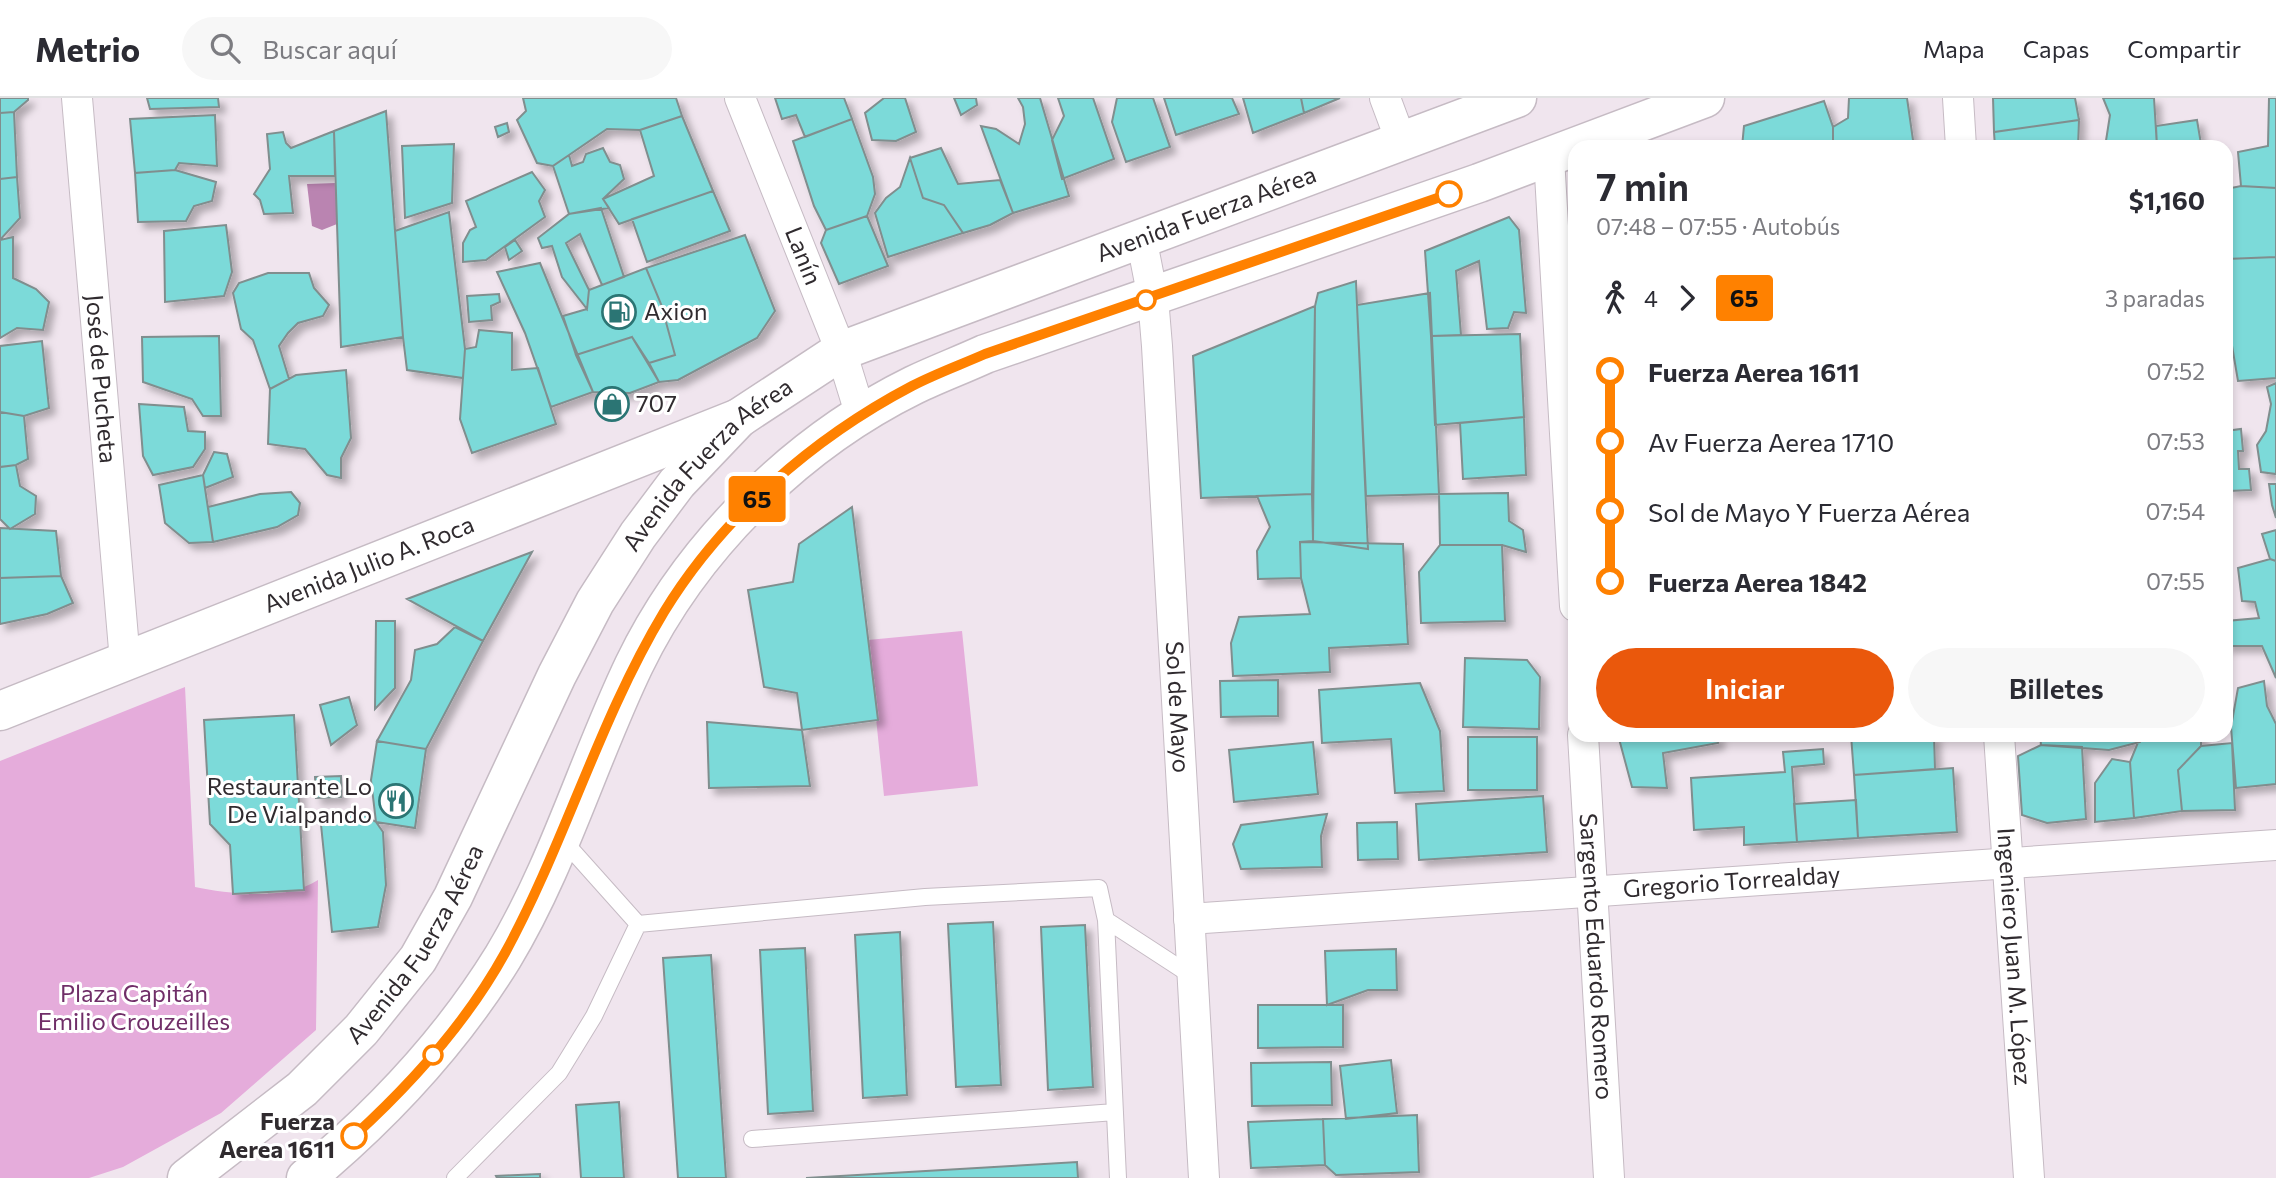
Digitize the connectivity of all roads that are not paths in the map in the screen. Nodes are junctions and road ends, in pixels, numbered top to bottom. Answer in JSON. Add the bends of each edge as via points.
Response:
{"nodes":[{"id":1,"x":77,"y":98,"type":"edge"},
{"id":2,"x":740,"y":98,"type":"edge"},
{"id":3,"x":1385,"y":98,"type":"edge"},
{"id":4,"x":1517,"y":98,"type":"edge"},
{"id":5,"x":1704,"y":98,"type":"edge"},
{"id":6,"x":1958,"y":98,"type":"edge"},
{"id":7,"x":1594,"y":140,"type":"edge"},
{"id":8,"x":1961,"y":140,"type":"edge"},
{"id":9,"x":1401,"y":141,"type":"junction"},
{"id":10,"x":1568,"y":150,"type":"edge"},
{"id":11,"x":1549,"y":157,"type":"junction"},
{"id":12,"x":1141,"y":237,"type":"junction"},
{"id":13,"x":1153,"y":298,"type":"junction"},
{"id":14,"x":841,"y":351,"type":"junction"},
{"id":15,"x":861,"y":416,"type":"junction"},
{"id":16,"x":739,"y":418,"type":"junction"},
{"id":17,"x":1568,"y":485,"type":"edge"},
{"id":18,"x":125,"y":661,"type":"junction"},
{"id":19,"x":0,"y":711,"type":"edge"},
{"id":20,"x":1583,"y":742,"type":"edge"},
{"id":21,"x":2000,"y":742,"type":"edge"},
{"id":22,"x":560,"y":837,"type":"junction"},
{"id":23,"x":2276,"y":845,"type":"edge"},
{"id":24,"x":2008,"y":863,"type":"junction"},
{"id":25,"x":1592,"y":892,"type":"junction"},
{"id":26,"x":1189,"y":919,"type":"junction"},
{"id":27,"x":1105,"y":920,"type":"junction"},
{"id":28,"x":638,"y":924,"type":"junction"},
{"id":29,"x":1192,"y":976,"type":"junction"},
{"id":30,"x":1115,"y":1112,"type":"junction"},
{"id":31,"x":752,"y":1139,"type":"dead end"},
{"id":32,"x":187,"y":1178,"type":"edge"},
{"id":33,"x":306,"y":1178,"type":"edge"},
{"id":34,"x":455,"y":1178,"type":"edge"},
{"id":35,"x":1118,"y":1178,"type":"edge"},
{"id":36,"x":1204,"y":1178,"type":"edge"},
{"id":37,"x":1609,"y":1178,"type":"edge"},
{"id":38,"x":2029,"y":1178,"type":"edge"}],
"edges":[{"from":1,"to":18,"type":"street","name":"José de Pucheta"},
{"from":2,"to":14,"type":"street","name":"Lanín"},
{"from":3,"to":9,"type":"street"},
{"from":4,"to":9,"type":"main road","name":"Avenida Fuerza Aérea"},
{"from":5,"to":7,"type":"main road"},
{"from":6,"to":8,"type":"street"},
{"from":9,"to":12,"type":"main road","name":"Avenida Fuerza Aérea"},
{"from":10,"to":11,"type":"main road"},
{"from":11,"to":13,"type":"main road"},
{"from":11,"to":17,"type":"street"},
{"from":12,"to":13,"type":"street","name":"Sol de Mayo"},
{"from":12,"to":14,"type":"main road","name":"Avenida Fuerza Aérea"},
{"from":13,"to":15,"type":"main road","via":[[985,354],[912,386]]},
{"from":13,"to":26,"type":"street","name":"Sol de Mayo"},
{"from":14,"to":15,"type":"street","name":"Lanín"},
{"from":14,"to":16,"type":"main road","name":"Avenida Fuerza Aérea"},
{"from":15,"to":22,"type":"main road","via":[[808,453],[768,489],[696,566],[634,664]]},
{"from":16,"to":18,"type":"main road","name":"Avenida Julio A. Roca"},
{"from":16,"to":32,"type":"main road","name":"Avenida Fuerza Aérea","via":[[677,484],[595,602],[453,897],[418,959],[360,1030],[302,1089]]},
{"from":18,"to":19,"type":"main road","name":"Avenida Julio A. Roca"},
{"from":20,"to":25,"type":"street","name":"Sargento Eduardo Romero"},
{"from":21,"to":24,"type":"street","name":"Ingeniero Juan M. López"},
{"from":22,"to":28,"type":"lane"},
{"from":22,"to":33,"type":"main road","via":[[504,955],[462,1018],[402,1091]]},
{"from":23,"to":24,"type":"street","name":"Gregorio Torrealday"},
{"from":24,"to":25,"type":"street","name":"Gregorio Torrealday"},
{"from":24,"to":38,"type":"street","name":"Ingeniero Juan M. López"},
{"from":25,"to":26,"type":"street","name":"Gregorio Torrealday"},
{"from":25,"to":37,"type":"street","name":"Sargento Eduardo Romero"},
{"from":26,"to":29,"type":"street","name":"Sol de Mayo"},
{"from":27,"to":28,"type":"lane","via":[[1099,888],[925,897]]},
{"from":27,"to":29,"type":"lane"},
{"from":27,"to":30,"type":"lane"},
{"from":28,"to":34,"type":"lane","via":[[594,1016],[559,1073]]},
{"from":29,"to":36,"type":"street","name":"Sol de Mayo"},
{"from":30,"to":31,"type":"lane"},
{"from":30,"to":35,"type":"lane"}]}
